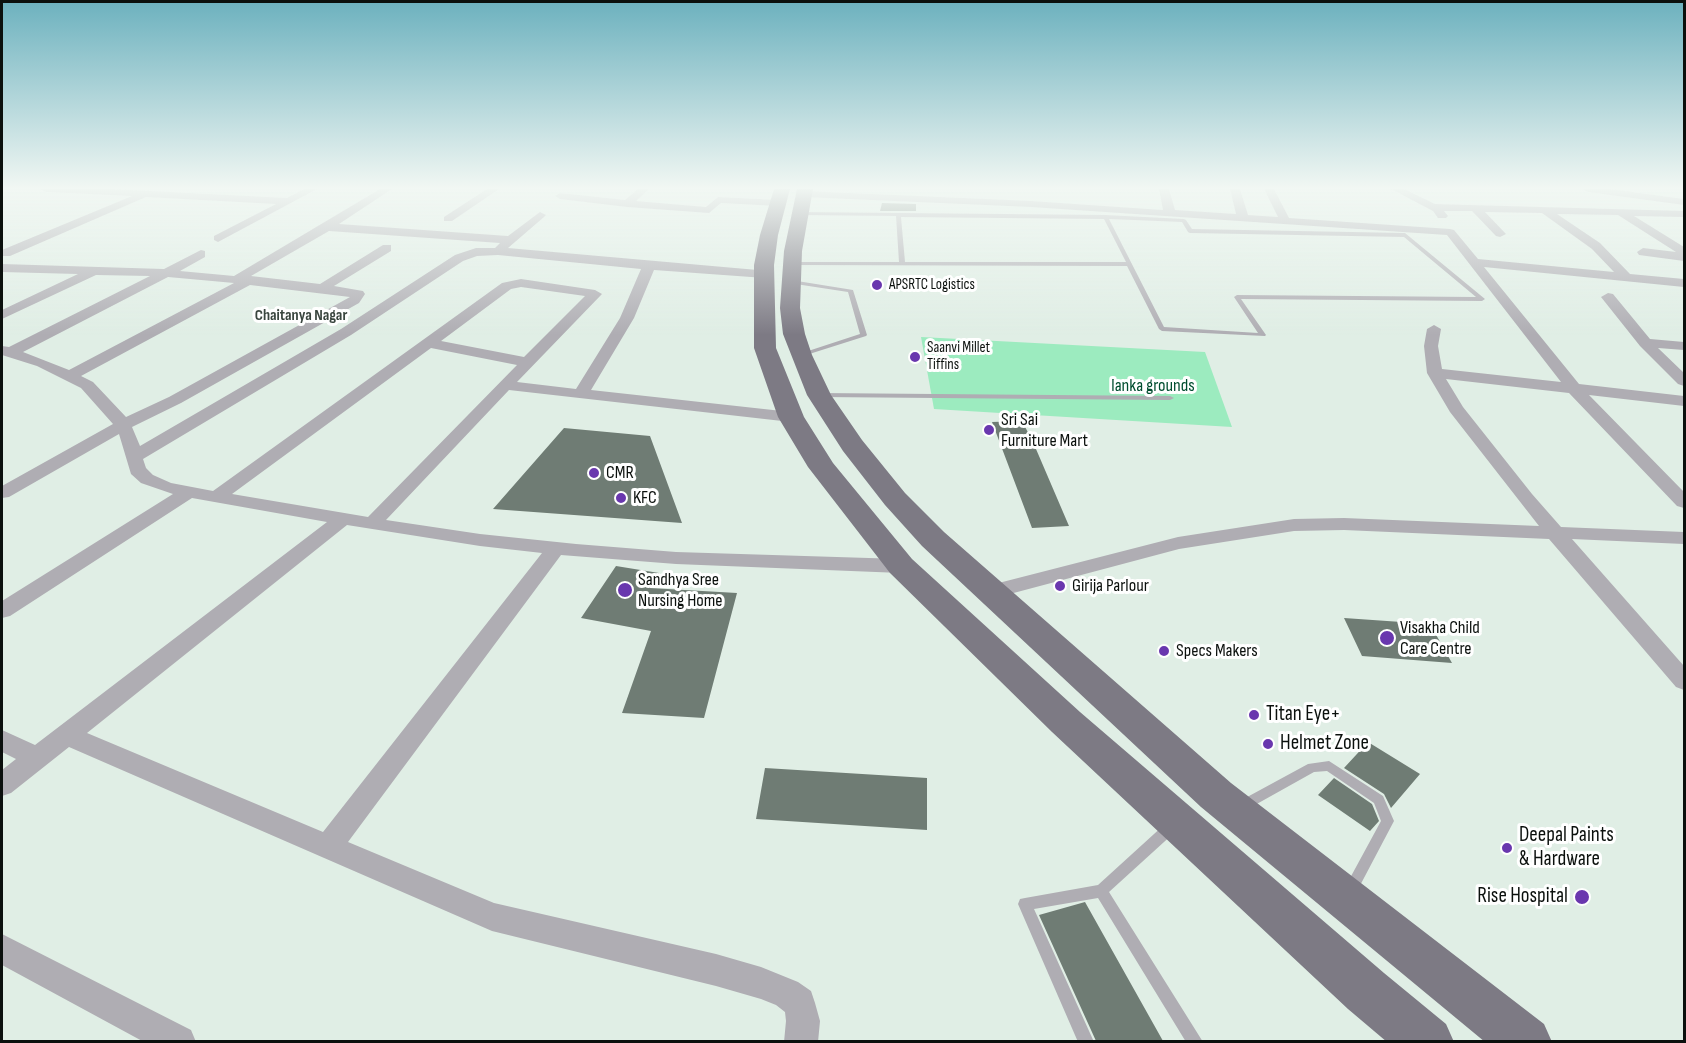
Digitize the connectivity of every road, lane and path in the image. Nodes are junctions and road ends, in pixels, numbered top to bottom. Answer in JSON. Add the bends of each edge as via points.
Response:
{"nodes":[{"id":1,"x":42,"y":238,"type":"edge"},
{"id":2,"x":309,"y":238,"type":"edge"},
{"id":3,"x":481,"y":238,"type":"edge"},
{"id":4,"x":515,"y":238,"type":"edge"},
{"id":5,"x":788,"y":238,"type":"edge"},
{"id":6,"x":900,"y":238,"type":"edge"},
{"id":7,"x":1116,"y":238,"type":"edge"},
{"id":8,"x":1408,"y":238,"type":"edge"},
{"id":9,"x":1454,"y":238,"type":"edge"},
{"id":10,"x":1584,"y":238,"type":"edge"},
{"id":11,"x":1659,"y":238,"type":"edge"},
{"id":12,"x":512,"y":240,"type":"junction"},
{"id":13,"x":387,"y":248,"type":"dead end"},
{"id":14,"x":498,"y":251,"type":"junction"},
{"id":15,"x":1643,"y":252,"type":"dead end"},
{"id":16,"x":6,"y":253,"type":"dead end"},
{"id":17,"x":201,"y":254,"type":"dead end"},
{"id":18,"x":1684,"y":254,"type":"edge"},
{"id":19,"x":1472,"y":262,"type":"junction"},
{"id":20,"x":902,"y":264,"type":"junction"},
{"id":21,"x":1128,"y":264,"type":"junction"},
{"id":22,"x":649,"y":266,"type":"junction"},
{"id":23,"x":2,"y":268,"type":"edge"},
{"id":24,"x":96,"y":271,"type":"junction"},
{"id":25,"x":166,"y":273,"type":"junction"},
{"id":26,"x":783,"y":274,"type":"junction"},
{"id":27,"x":1626,"y":277,"type":"junction"},
{"id":28,"x":244,"y":280,"type":"junction"},
{"id":29,"x":1684,"y":283,"type":"edge"},
{"id":30,"x":321,"y":288,"type":"junction"},
{"id":31,"x":1608,"y":297,"type":"dead end"},
{"id":32,"x":2,"y":315,"type":"edge"},
{"id":33,"x":1434,"y":329,"type":"dead end"},
{"id":34,"x":429,"y":343,"type":"junction"},
{"id":35,"x":1645,"y":343,"type":"junction"},
{"id":36,"x":1684,"y":346,"type":"edge"},
{"id":37,"x":6,"y":351,"type":"edge"},
{"id":38,"x":801,"y":355,"type":"junction"},
{"id":39,"x":527,"y":362,"type":"junction"},
{"id":40,"x":1434,"y":373,"type":"junction"},
{"id":41,"x":70,"y":376,"type":"junction"},
{"id":42,"x":1684,"y":381,"type":"edge"},
{"id":43,"x":505,"y":385,"type":"junction"},
{"id":44,"x":1574,"y":389,"type":"junction"},
{"id":45,"x":581,"y":394,"type":"junction"},
{"id":46,"x":819,"y":395,"type":"junction"},
{"id":47,"x":1170,"y":398,"type":"dead end"},
{"id":48,"x":1684,"y":400,"type":"edge"},
{"id":49,"x":790,"y":417,"type":"junction"},
{"id":50,"x":123,"y":425,"type":"junction"},
{"id":51,"x":134,"y":457,"type":"junction"},
{"id":52,"x":189,"y":492,"type":"junction"},
{"id":53,"x":2,"y":493,"type":"edge"},
{"id":54,"x":216,"y":497,"type":"junction"},
{"id":55,"x":1684,"y":502,"type":"edge"},
{"id":56,"x":343,"y":519,"type":"junction"},
{"id":57,"x":372,"y":524,"type":"junction"},
{"id":58,"x":1557,"y":532,"type":"junction"},
{"id":59,"x":1684,"y":538,"type":"edge"},
{"id":60,"x":556,"y":548,"type":"junction"},
{"id":61,"x":901,"y":566,"type":"junction"},
{"id":62,"x":992,"y":592,"type":"junction"},
{"id":63,"x":2,"y":611,"type":"edge"},
{"id":64,"x":1684,"y":681,"type":"edge"},
{"id":65,"x":66,"y":735,"type":"junction"},
{"id":66,"x":2,"y":740,"type":"edge"},
{"id":67,"x":36,"y":758,"type":"junction"},
{"id":68,"x":2,"y":785,"type":"edge"},
{"id":69,"x":1235,"y":810,"type":"junction"},
{"id":70,"x":1177,"y":821,"type":"junction"},
{"id":71,"x":327,"y":848,"type":"junction"},
{"id":72,"x":1101,"y":891,"type":"junction"},
{"id":73,"x":1346,"y":899,"type":"junction"},
{"id":74,"x":2,"y":949,"type":"edge"},
{"id":75,"x":1417,"y":1039,"type":"edge"},
{"id":76,"x":179,"y":1041,"type":"edge"},
{"id":77,"x":801,"y":1041,"type":"edge"},
{"id":78,"x":1086,"y":1041,"type":"edge"},
{"id":79,"x":1195,"y":1041,"type":"edge"},
{"id":80,"x":1526,"y":1041,"type":"edge"}],
"edges":[{"from":1,"to":16,"type":"street"},
{"from":2,"to":28,"type":"street"},
{"from":3,"to":12,"type":"street"},
{"from":4,"to":12,"type":"street"},
{"from":5,"to":26,"type":"main road"},
{"from":6,"to":20,"type":"lane"},
{"from":7,"to":21,"type":"lane"},
{"from":8,"to":21,"type":"lane","via":[[1482,299],[1237,297],[1263,335],[1162,329]]},
{"from":9,"to":19,"type":"street"},
{"from":10,"to":27,"type":"street"},
{"from":11,"to":18,"type":"street"},
{"from":12,"to":14,"type":"street"},
{"from":13,"to":30,"type":"street"},
{"from":14,"to":22,"type":"street"},
{"from":14,"to":51,"type":"street","via":[[459,258],[336,338]]},
{"from":15,"to":18,"type":"street"},
{"from":17,"to":25,"type":"street"},
{"from":19,"to":27,"type":"street"},
{"from":19,"to":44,"type":"street"},
{"from":20,"to":21,"type":"lane"},
{"from":20,"to":26,"type":"lane"},
{"from":22,"to":26,"type":"street"},
{"from":22,"to":45,"type":"street","via":[[627,318]]},
{"from":23,"to":24,"type":"street"},
{"from":24,"to":25,"type":"street"},
{"from":24,"to":32,"type":"street"},
{"from":25,"to":28,"type":"street"},
{"from":25,"to":37,"type":"street"},
{"from":26,"to":38,"type":"main road"},
{"from":26,"to":38,"type":"lane","via":[[851,291],[864,335]]},
{"from":26,"to":49,"type":"main road","via":[[765,348]]},
{"from":27,"to":29,"type":"street"},
{"from":28,"to":30,"type":"street"},
{"from":28,"to":41,"type":"street"},
{"from":30,"to":50,"type":"street","via":[[349,291],[358,297]]},
{"from":31,"to":35,"type":"street"},
{"from":33,"to":40,"type":"street"},
{"from":34,"to":39,"type":"street"},
{"from":34,"to":39,"type":"street","via":[[511,284],[594,292]]},
{"from":34,"to":54,"type":"street"},
{"from":35,"to":36,"type":"street"},
{"from":35,"to":42,"type":"street"},
{"from":37,"to":41,"type":"street"},
{"from":38,"to":46,"type":"main road"},
{"from":39,"to":43,"type":"street"},
{"from":40,"to":44,"type":"street"},
{"from":40,"to":58,"type":"street","via":[[1480,442]]},
{"from":41,"to":50,"type":"street","via":[[93,391]]},
{"from":43,"to":45,"type":"street"},
{"from":43,"to":57,"type":"street"},
{"from":44,"to":48,"type":"street"},
{"from":44,"to":55,"type":"street"},
{"from":45,"to":49,"type":"street"},
{"from":46,"to":47,"type":"lane"},
{"from":46,"to":62,"type":"main road","via":[[895,499]]},
{"from":49,"to":61,"type":"main road","via":[[822,467]]},
{"from":50,"to":51,"type":"street"},
{"from":50,"to":53,"type":"street"},
{"from":51,"to":52,"type":"street","via":[[137,470],[147,478]]},
{"from":52,"to":54,"type":"street"},
{"from":52,"to":63,"type":"street"},
{"from":54,"to":56,"type":"street"},
{"from":56,"to":57,"type":"street"},
{"from":56,"to":65,"type":"street"},
{"from":57,"to":60,"type":"street"},
{"from":58,"to":59,"type":"street"},
{"from":58,"to":62,"type":"street","via":[[1294,525],[1178,543]]},
{"from":58,"to":64,"type":"street"},
{"from":60,"to":61,"type":"street","via":[[676,558]]},
{"from":60,"to":71,"type":"street"},
{"from":61,"to":70,"type":"main road"},
{"from":62,"to":69,"type":"main road"},
{"from":65,"to":67,"type":"street"},
{"from":65,"to":71,"type":"street"},
{"from":66,"to":67,"type":"street"},
{"from":67,"to":68,"type":"street"},
{"from":69,"to":73,"type":"main road"},
{"from":69,"to":73,"type":"lane","via":[[1312,767],[1329,766],[1379,800],[1388,821]]},
{"from":70,"to":72,"type":"lane"},
{"from":70,"to":75,"type":"main road"},
{"from":71,"to":77,"type":"street","via":[[492,917],[716,970],[787,993],[799,1003],[803,1021]]},
{"from":72,"to":78,"type":"lane","via":[[1025,904]]},
{"from":72,"to":79,"type":"lane"},
{"from":73,"to":80,"type":"main road"},
{"from":74,"to":76,"type":"street"}]}
